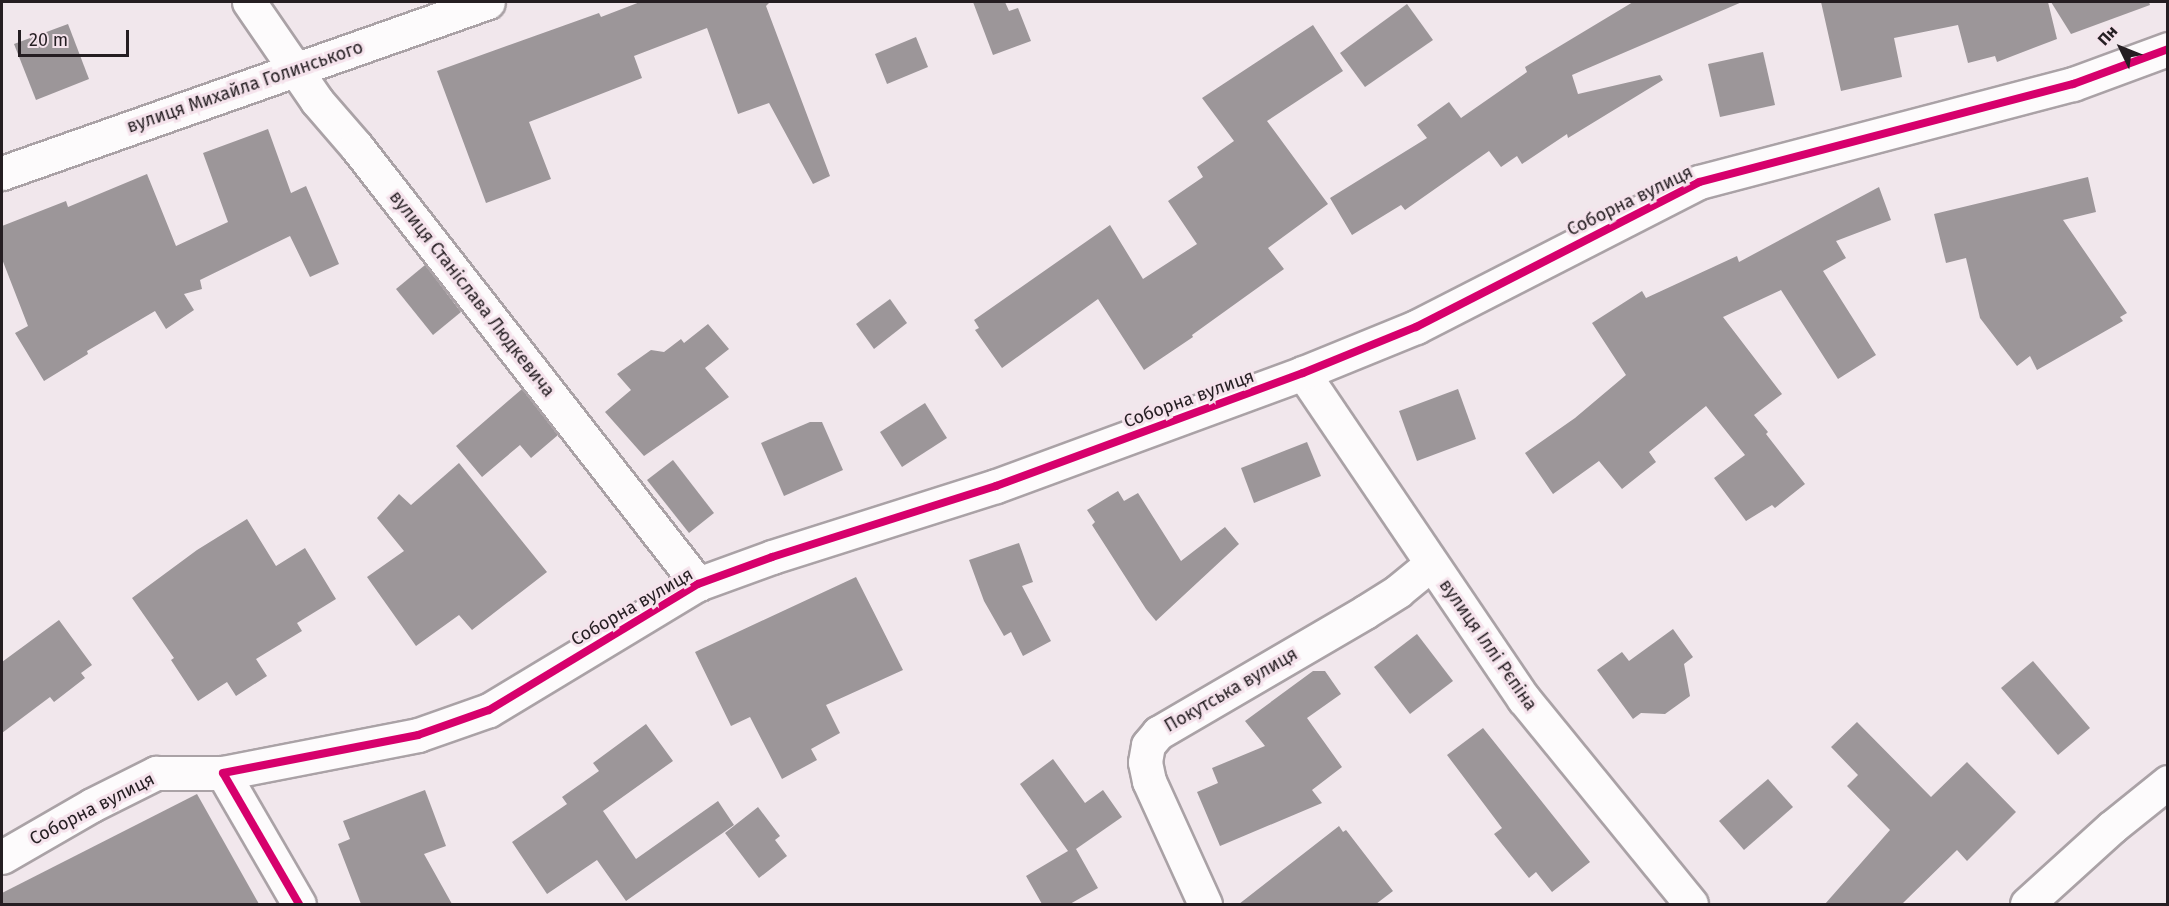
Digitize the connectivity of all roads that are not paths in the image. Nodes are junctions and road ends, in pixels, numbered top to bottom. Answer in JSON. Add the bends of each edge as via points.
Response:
{"nodes":[{"id":1,"x":249,"y":2,"type":"edge"},
{"id":2,"x":488,"y":2,"type":"edge"},
{"id":3,"x":2168,"y":49,"type":"edge"},
{"id":4,"x":297,"y":68,"type":"junction"},
{"id":5,"x":2,"y":173,"type":"edge"},
{"id":6,"x":1303,"y":374,"type":"junction"},
{"id":7,"x":1431,"y":564,"type":"junction"},
{"id":8,"x":698,"y":584,"type":"junction"},
{"id":9,"x":223,"y":773,"type":"junction"},
{"id":10,"x":2168,"y":782,"type":"edge"},
{"id":11,"x":2,"y":857,"type":"edge"},
{"id":12,"x":299,"y":904,"type":"edge"},
{"id":13,"x":1206,"y":904,"type":"edge"},
{"id":14,"x":1691,"y":904,"type":"edge"},
{"id":15,"x":2027,"y":904,"type":"edge"}],
"edges":[{"from":1,"to":4,"type":"street","name":"вулиця Станіслава Людкевича"},
{"from":2,"to":4,"type":"street","name":"вулиця Михайла Голинського"},
{"from":3,"to":6,"type":"street","name":"Соборна вулиця","via":[[2073,84],[1700,182],[1416,327]]},
{"from":4,"to":5,"type":"street","name":"вулиця Михайла Голинського"},
{"from":4,"to":8,"type":"street","name":"вулиця Станіслава Людкевича","via":[[317,101]]},
{"from":6,"to":7,"type":"street","name":"вулиця Іллі Рєпіна"},
{"from":6,"to":8,"type":"street","name":"Соборна вулиця","via":[[996,486]]},
{"from":7,"to":13,"type":"street","name":"Покутська вулиця","via":[[1398,591],[1158,733],[1148,745],[1145,762],[1149,781]]},
{"from":7,"to":14,"type":"street","name":"вулиця Іллі Рєпіна","via":[[1524,699]]},
{"from":8,"to":9,"type":"street","name":"Соборна вулиця","via":[[489,710],[418,735]]},
{"from":9,"to":11,"type":"street","name":"Соборна вулиця","via":[[156,773]]},
{"from":9,"to":12,"type":"street"},
{"from":10,"to":15,"type":"street"}]}
